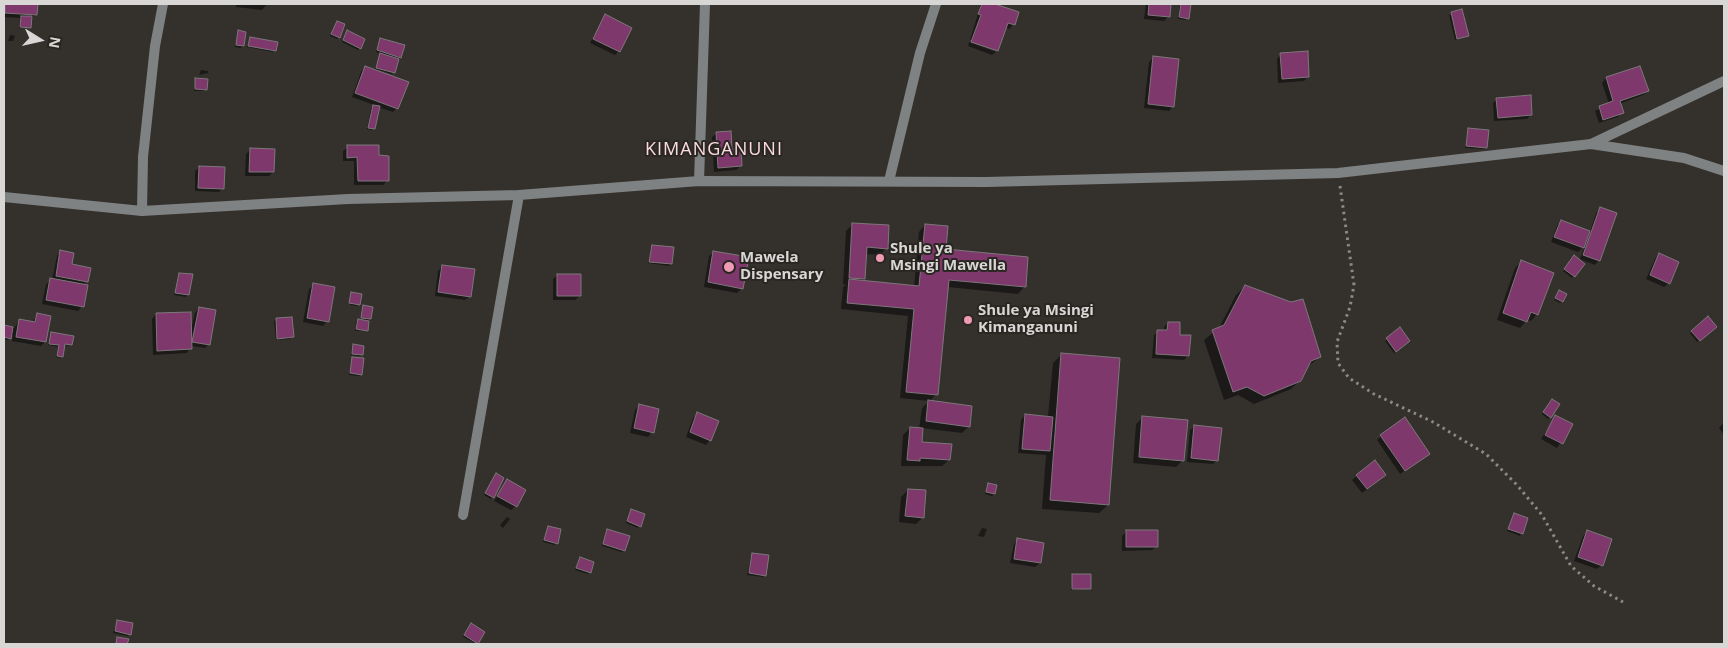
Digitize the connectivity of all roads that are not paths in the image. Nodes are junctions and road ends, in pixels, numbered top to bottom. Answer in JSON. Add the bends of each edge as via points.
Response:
{"nodes":[{"id":1,"x":163,"y":4,"type":"edge"},
{"id":2,"x":705,"y":4,"type":"edge"},
{"id":3,"x":936,"y":4,"type":"edge"},
{"id":4,"x":1724,"y":81,"type":"edge"},
{"id":5,"x":1591,"y":144,"type":"junction"},
{"id":6,"x":1724,"y":171,"type":"edge"},
{"id":7,"x":699,"y":181,"type":"junction"},
{"id":8,"x":889,"y":181,"type":"junction"},
{"id":9,"x":519,"y":195,"type":"junction"},
{"id":10,"x":4,"y":197,"type":"edge"},
{"id":11,"x":142,"y":211,"type":"junction"},
{"id":12,"x":463,"y":515,"type":"dead end"}],
"edges":[{"from":1,"to":11,"type":"street","via":[[143,157]]},
{"from":2,"to":7,"type":"street"},
{"from":3,"to":8,"type":"street","via":[[920,53]]},
{"from":4,"to":5,"type":"street"},
{"from":5,"to":6,"type":"street","via":[[1684,158]]},
{"from":5,"to":8,"type":"street","via":[[1338,173],[986,182]]},
{"from":7,"to":8,"type":"street"},
{"from":7,"to":9,"type":"street"},
{"from":9,"to":11,"type":"street","via":[[348,199]]},
{"from":9,"to":12,"type":"street"},
{"from":10,"to":11,"type":"street"}]}
